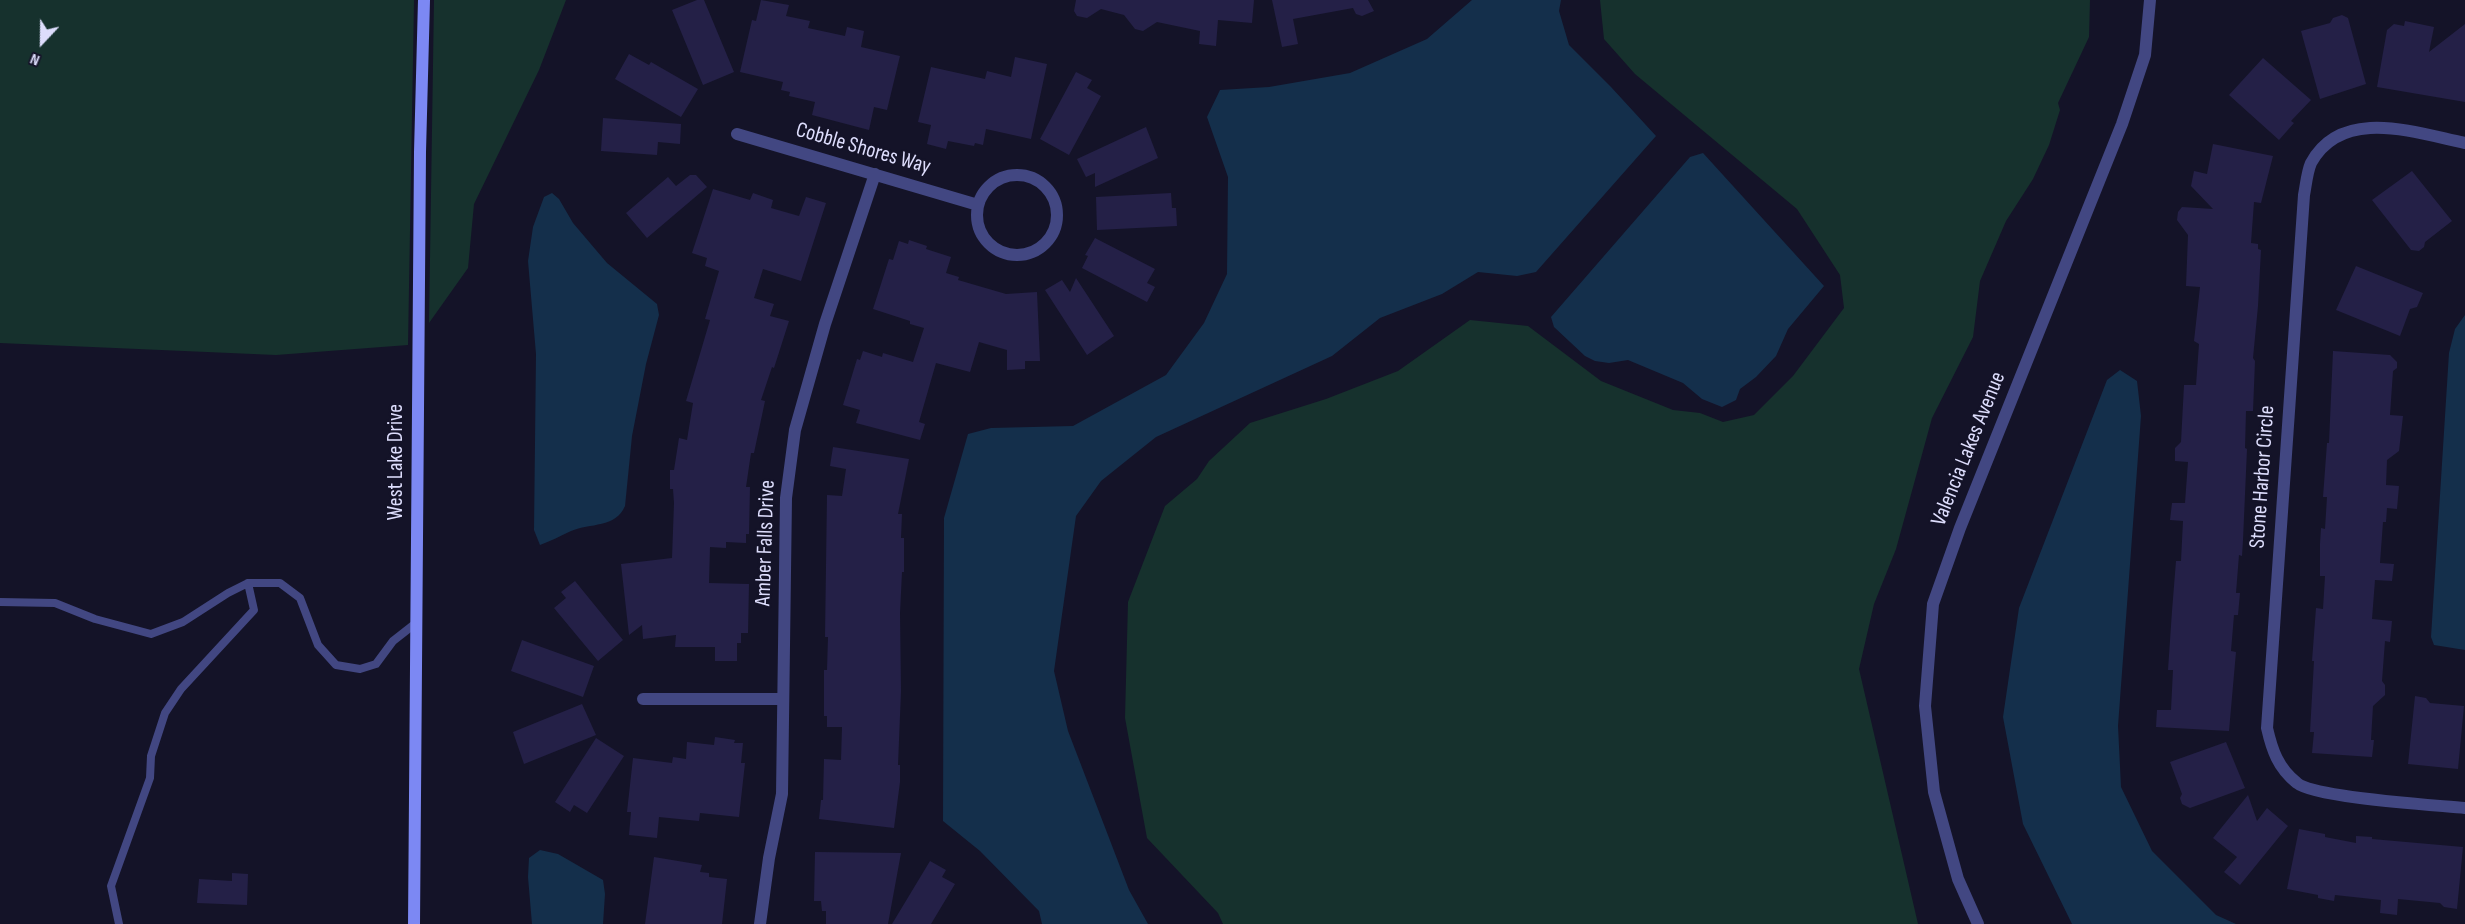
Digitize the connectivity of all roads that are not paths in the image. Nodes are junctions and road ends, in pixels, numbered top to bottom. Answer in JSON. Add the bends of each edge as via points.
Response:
{"nodes":[{"id":1,"x":424,"y":0,"type":"edge"},
{"id":2,"x":2150,"y":0,"type":"edge"},
{"id":3,"x":737,"y":134,"type":"dead end"},
{"id":4,"x":2465,"y":143,"type":"edge"},
{"id":5,"x":875,"y":174,"type":"junction"},
{"id":6,"x":978,"y":205,"type":"junction"},
{"id":7,"x":248,"y":583,"type":"junction"},
{"id":8,"x":0,"y":602,"type":"edge"},
{"id":9,"x":416,"y":624,"type":"junction"},
{"id":10,"x":643,"y":699,"type":"dead end"},
{"id":11,"x":783,"y":699,"type":"junction"},
{"id":12,"x":2465,"y":808,"type":"edge"},
{"id":13,"x":119,"y":924,"type":"edge"},
{"id":14,"x":414,"y":924,"type":"edge"},
{"id":15,"x":760,"y":924,"type":"edge"},
{"id":16,"x":1978,"y":924,"type":"edge"}],
"edges":[{"from":1,"to":9,"type":"street","name":"West Lake Drive"},
{"from":2,"to":16,"type":"street","name":"Valencia Lakes Avenue","via":[[2145,55],[2122,124],[1959,528],[1933,604],[1924,706],[1934,792],[1958,879]]},
{"from":3,"to":5,"type":"street","name":"Cobble Shores Way"},
{"from":4,"to":12,"type":"street","name":"Stone Harbor Circle","via":[[2388,127],[2367,128],[2343,134],[2323,147],[2310,165],[2304,195],[2267,728],[2272,752],[2298,785],[2323,793]]},
{"from":5,"to":6,"type":"street","name":"Cobble Shores Way"},
{"from":5,"to":11,"type":"street","name":"Amber Falls Drive","via":[[795,430],[786,498]]},
{"from":6,"to":6,"type":"street","via":[[976,218],[987,242],[1010,255],[1036,251],[1051,237],[1058,219],[1051,193],[1031,176],[1004,176],[983,193]]},
{"from":7,"to":8,"type":"lane","via":[[183,622],[151,634],[55,603]]},
{"from":7,"to":9,"type":"lane","via":[[280,583],[300,598],[318,645],[336,665],[360,669],[376,664],[393,641]]},
{"from":7,"to":13,"type":"lane","via":[[254,609],[181,689],[165,713],[150,778],[111,886]]},
{"from":9,"to":14,"type":"street","name":"West Lake Drive"},
{"from":10,"to":11,"type":"street"},
{"from":11,"to":15,"type":"street","name":"Amber Falls Drive","via":[[782,794]]}]}
